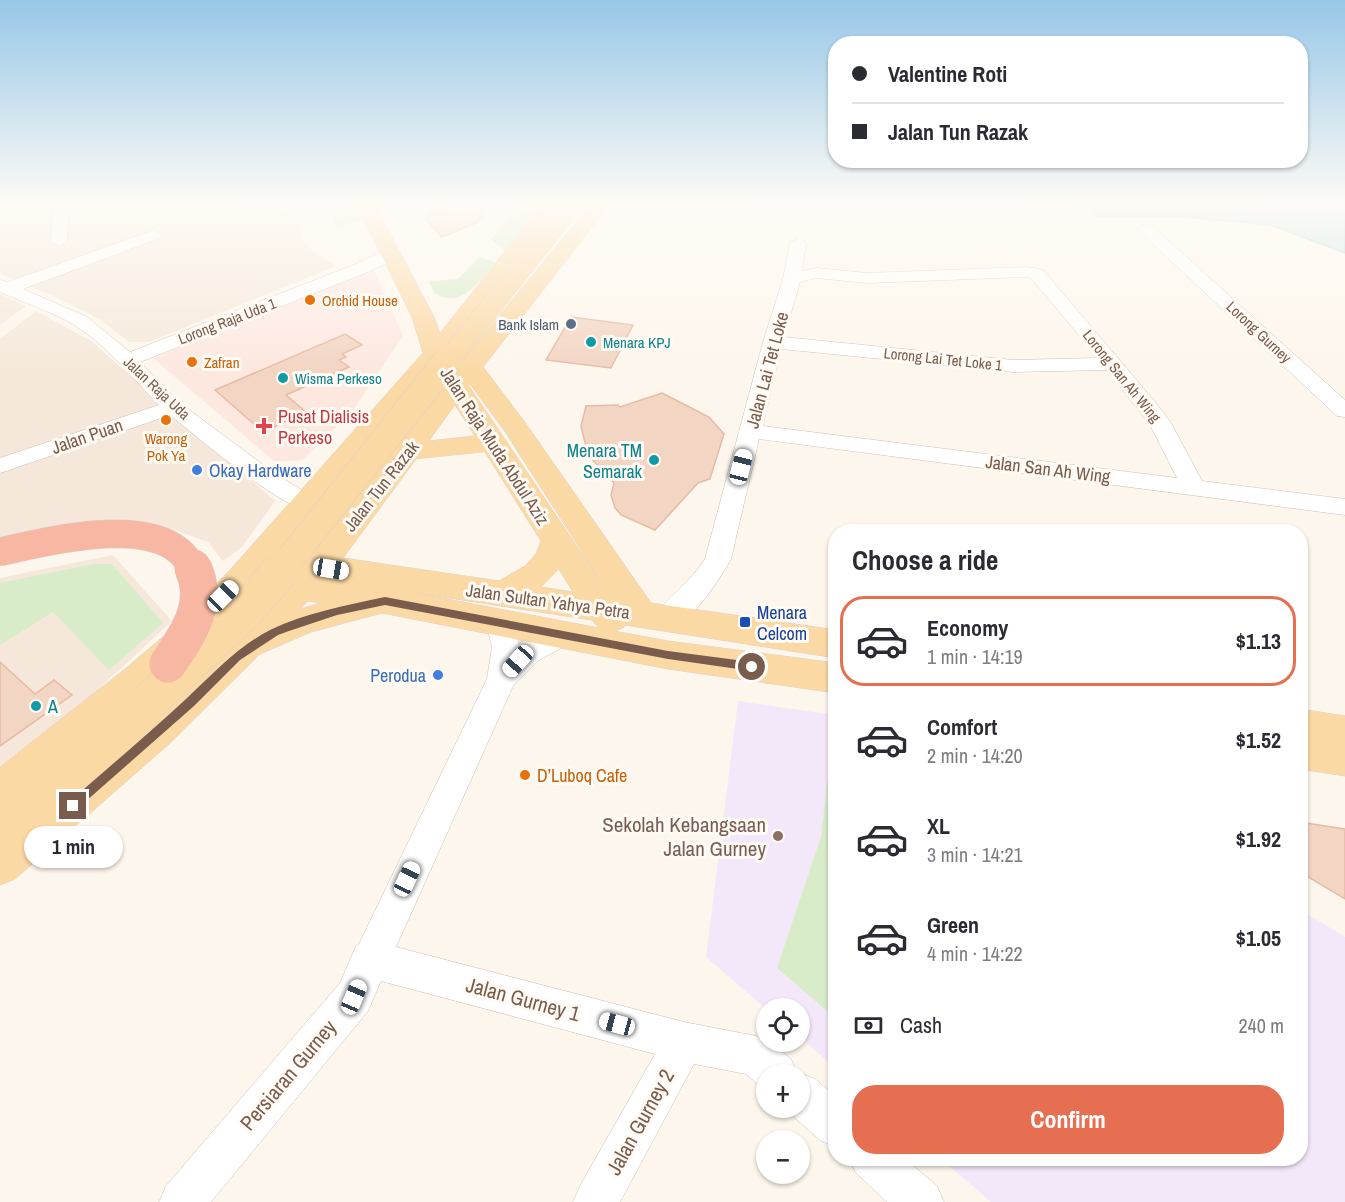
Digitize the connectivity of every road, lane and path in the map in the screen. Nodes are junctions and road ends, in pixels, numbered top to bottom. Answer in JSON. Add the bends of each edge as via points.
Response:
{"nodes":[{"id":1,"x":83,"y":259,"type":"edge"},
{"id":2,"x":391,"y":259,"type":"edge"},
{"id":3,"x":399,"y":259,"type":"edge"},
{"id":4,"x":400,"y":259,"type":"edge"},
{"id":5,"x":509,"y":259,"type":"edge"},
{"id":6,"x":514,"y":259,"type":"edge"},
{"id":7,"x":528,"y":259,"type":"edge"},
{"id":8,"x":544,"y":259,"type":"edge"},
{"id":9,"x":795,"y":259,"type":"edge"},
{"id":10,"x":1179,"y":259,"type":"edge"},
{"id":11,"x":554,"y":261,"type":"joint"},
{"id":12,"x":792,"y":279,"type":"junction"},
{"id":13,"x":4,"y":286,"type":"edge"},
{"id":14,"x":482,"y":296,"type":"junction"},
{"id":15,"x":436,"y":303,"type":"junction"},
{"id":16,"x":518,"y":307,"type":"junction"},
{"id":17,"x":773,"y":342,"type":"junction"},
{"id":18,"x":442,"y":346,"type":"junction"},
{"id":19,"x":126,"y":361,"type":"junction"},
{"id":20,"x":1113,"y":364,"type":"junction"},
{"id":21,"x":464,"y":376,"type":"junction"},
{"id":22,"x":497,"y":402,"type":"junction"},
{"id":23,"x":174,"y":407,"type":"junction"},
{"id":24,"x":1345,"y":411,"type":"edge"},
{"id":25,"x":750,"y":431,"type":"junction"},
{"id":26,"x":495,"y":444,"type":"junction"},
{"id":27,"x":408,"y":451,"type":"junction"},
{"id":28,"x":0,"y":466,"type":"edge"},
{"id":29,"x":1193,"y":487,"type":"junction"},
{"id":30,"x":308,"y":502,"type":"junction"},
{"id":31,"x":1345,"y":507,"type":"edge"},
{"id":32,"x":351,"y":524,"type":"junction"},
{"id":33,"x":557,"y":540,"type":"junction"},
{"id":34,"x":0,"y":552,"type":"edge"},
{"id":35,"x":251,"y":567,"type":"junction"},
{"id":36,"x":310,"y":577,"type":"junction"},
{"id":37,"x":378,"y":588,"type":"junction"},
{"id":38,"x":500,"y":608,"type":"junction"},
{"id":39,"x":601,"y":608,"type":"junction"},
{"id":40,"x":654,"y":617,"type":"junction"},
{"id":41,"x":562,"y":634,"type":"junction"},
{"id":42,"x":828,"y":643,"type":"edge"},
{"id":43,"x":668,"y":655,"type":"junction"},
{"id":44,"x":236,"y":657,"type":"junction"},
{"id":45,"x":168,"y":664,"type":"dead end"},
{"id":46,"x":828,"y":677,"type":"edge"},
{"id":47,"x":502,"y":679,"type":"junction"},
{"id":48,"x":1308,"y":726,"type":"edge"},
{"id":49,"x":1345,"y":732,"type":"edge"},
{"id":50,"x":1308,"y":753,"type":"edge"},
{"id":51,"x":1345,"y":759,"type":"edge"},
{"id":52,"x":0,"y":791,"type":"edge"},
{"id":53,"x":0,"y":821,"type":"edge"},
{"id":54,"x":0,"y":851,"type":"edge"},
{"id":55,"x":0,"y":864,"type":"edge"},
{"id":56,"x":369,"y":959,"type":"junction"},
{"id":57,"x":684,"y":1042,"type":"junction"},
{"id":58,"x":765,"y":1064,"type":"edge"},
{"id":59,"x":810,"y":1103,"type":"edge"},
{"id":60,"x":828,"y":1119,"type":"edge"},
{"id":61,"x":880,"y":1166,"type":"edge"},
{"id":62,"x":182,"y":1202,"type":"edge"},
{"id":63,"x":596,"y":1202,"type":"edge"},
{"id":64,"x":921,"y":1202,"type":"edge"}],
"edges":[{"from":1,"to":13,"type":"street"},
{"from":2,"to":19,"type":"street","name":"Lorong Raja Uda 1"},
{"from":3,"to":18,"type":"main road","name":"Jalan Raja Muda Abdul Aziz","via":[[423,317]]},
{"from":4,"to":15,"type":"main road","name":"Jalan Raja Muda Abdul Aziz"},
{"from":5,"to":14,"type":"main road"},
{"from":6,"to":11,"type":"main road","via":[[525,267]]},
{"from":7,"to":53,"type":"main road","name":"Jalan Tun Razak","bridge":true,"via":[[244,612],[149,702]]},
{"from":8,"to":54,"type":"main road","name":"Jalan Tun Razak","via":[[300,579],[260,624],[213,672]]},
{"from":9,"to":12,"type":"street","name":"Jalan Lai Tet Loke"},
{"from":10,"to":24,"type":"street","name":"Lorong Gurney"},
{"from":11,"to":16,"type":"main road","name":"Jalan Tun Razak"},
{"from":12,"to":17,"type":"street","name":"Jalan Lai Tet Loke"},
{"from":12,"to":20,"type":"street","name":"Lorong San Ah Wing","via":[[816,273],[867,278],[1037,274]]},
{"from":13,"to":19,"type":"street","name":"Jalan Raja Uda","via":[[80,321]]},
{"from":14,"to":15,"type":"main road","via":[[464,303]]},
{"from":14,"to":18,"type":"main road"},
{"from":15,"to":18,"type":"main road","name":"Jalan Raja Muda Abdul Aziz"},
{"from":16,"to":21,"type":"main road","name":"Jalan Tun Razak"},
{"from":16,"to":22,"type":"main road","via":[[493,376]]},
{"from":17,"to":20,"type":"street","name":"Lorong Lai Tet Loke 1","via":[[1013,366]]},
{"from":17,"to":25,"type":"street","name":"Jalan Lai Tet Loke"},
{"from":18,"to":21,"type":"main road","name":"Jalan Raja Muda Abdul Aziz"},
{"from":18,"to":30,"type":"main road"},
{"from":19,"to":23,"type":"street","name":"Jalan Raja Uda"},
{"from":20,"to":29,"type":"street","name":"Lorong San Ah Wing","via":[[1160,423]]},
{"from":21,"to":22,"type":"main road","name":"Jalan Raja Muda Abdul Aziz"},
{"from":21,"to":26,"type":"main road","name":"Jalan Raja Muda Abdul Aziz"},
{"from":21,"to":27,"type":"main road","name":"Jalan Tun Razak"},
{"from":22,"to":40,"type":"main road","name":"Jalan Raja Muda Abdul Aziz"},
{"from":23,"to":28,"type":"street","name":"Jalan Puan"},
{"from":23,"to":30,"type":"street","name":"Jalan Raja Uda","via":[[266,478]]},
{"from":25,"to":29,"type":"street","name":"Jalan San Ah Wing"},
{"from":25,"to":40,"type":"street","name":"Jalan Lai Tet Loke","via":[[718,559],[710,574]]},
{"from":26,"to":27,"type":"main road"},
{"from":26,"to":33,"type":"main road","name":"Jalan Raja Muda Abdul Aziz"},
{"from":27,"to":32,"type":"main road","name":"Jalan Tun Razak"},
{"from":29,"to":31,"type":"street","name":"Jalan San Ah Wing"},
{"from":30,"to":35,"type":"main road"},
{"from":32,"to":36,"type":"main road","name":"Jalan Tun Razak"},
{"from":32,"to":37,"type":"main road","via":[[352,553]]},
{"from":33,"to":38,"type":"main road","via":[[551,560]]},
{"from":33,"to":39,"type":"main road","name":"Jalan Raja Muda Abdul Aziz"},
{"from":34,"to":45,"type":"highway","bridge":true,"via":[[93,535],[142,537],[175,548],[190,561],[201,592],[194,621]]},
{"from":35,"to":36,"type":"main road","name":"Jalan Sultan Yahya Petra"},
{"from":35,"to":52,"type":"main road","via":[[190,633]]},
{"from":36,"to":37,"type":"main road","name":"Jalan Sultan Yahya Petra"},
{"from":36,"to":44,"type":"main road","name":"Jalan Tun Razak"},
{"from":37,"to":38,"type":"main road","name":"Jalan Sultan Yahya Petra"},
{"from":37,"to":44,"type":"main road","via":[[336,611],[274,633]]},
{"from":38,"to":39,"type":"main road","name":"Jalan Sultan Yahya Petra"},
{"from":38,"to":41,"type":"main road","name":"Jalan Sultan Yahya Petra"},
{"from":38,"to":47,"type":"street","name":"Persiaran Gurney","via":[[506,647]]},
{"from":39,"to":40,"type":"main road","name":"Jalan Sultan Yahya Petra"},
{"from":39,"to":43,"type":"main road","name":"Jalan Raja Muda Abdul Aziz","via":[[630,635]]},
{"from":40,"to":42,"type":"main road","name":"Jalan Sultan Yahya Petra"},
{"from":41,"to":43,"type":"main road","name":"Jalan Sultan Yahya Petra"},
{"from":41,"to":47,"type":"street","name":"Persiaran Gurney","via":[[524,654]]},
{"from":43,"to":46,"type":"main road","name":"Jalan Sultan Yahya Petra"},
{"from":44,"to":55,"type":"main road","name":"Jalan Tun Razak","via":[[73,806]]},
{"from":47,"to":56,"type":"street","name":"Persiaran Gurney"},
{"from":48,"to":49,"type":"main road"},
{"from":50,"to":51,"type":"main road"},
{"from":56,"to":57,"type":"street","name":"Jalan Gurney 1"},
{"from":56,"to":62,"type":"street","name":"Persiaran Gurney","via":[[354,997]]},
{"from":57,"to":58,"type":"street","name":"Jalan Gurney 1","via":[[756,1056]]},
{"from":57,"to":63,"type":"street","name":"Jalan Gurney 2"},
{"from":59,"to":60,"type":"street"},
{"from":61,"to":64,"type":"street"}]}
